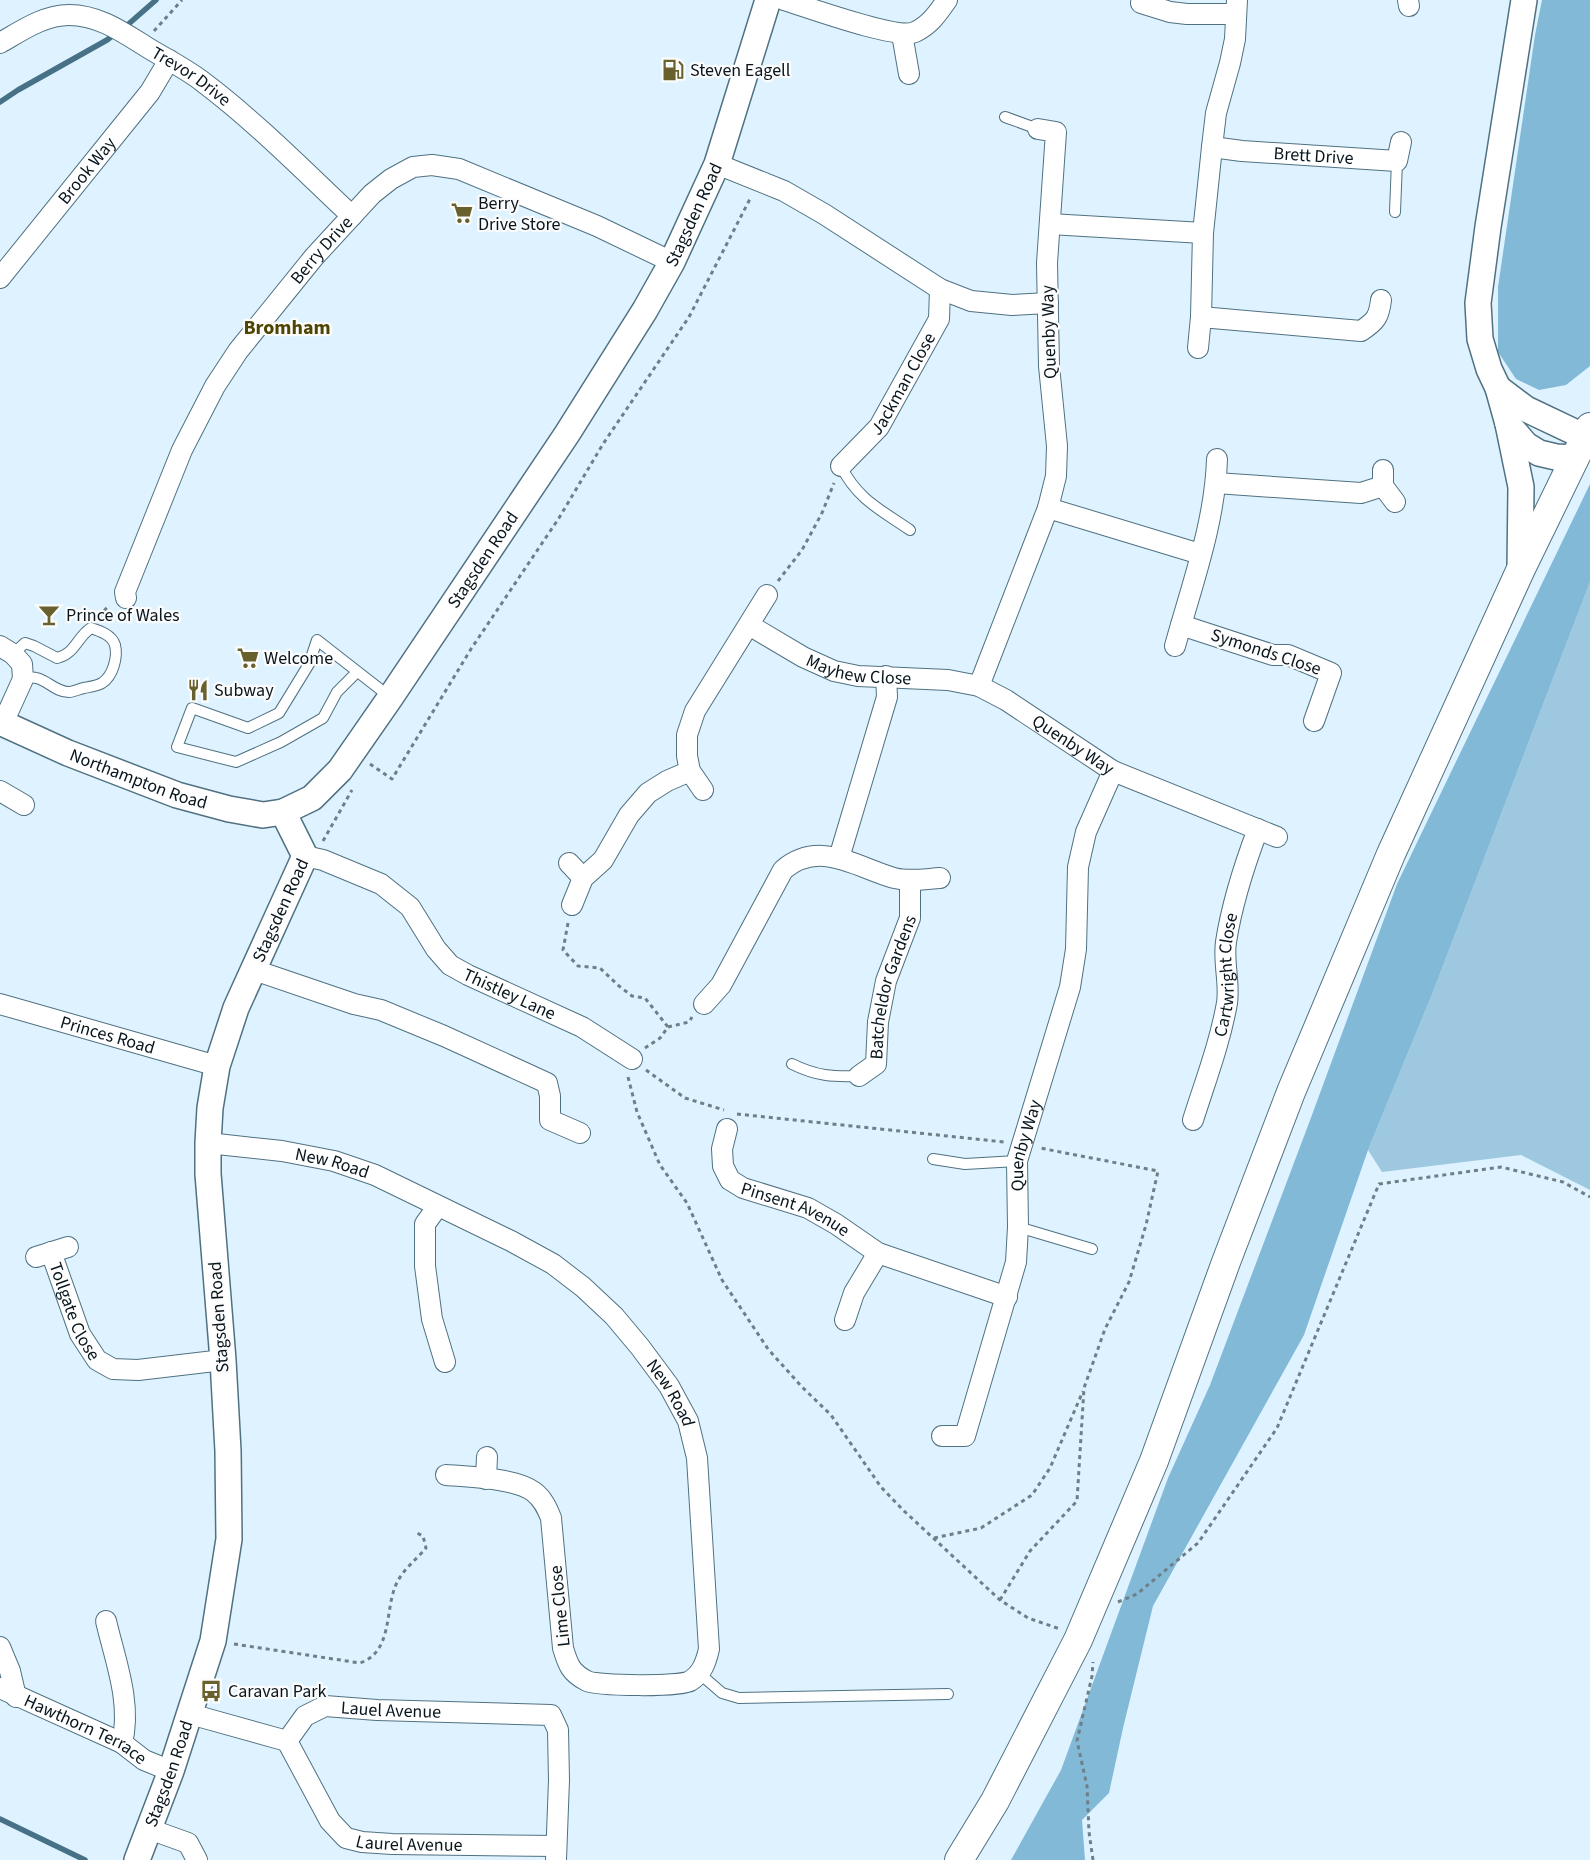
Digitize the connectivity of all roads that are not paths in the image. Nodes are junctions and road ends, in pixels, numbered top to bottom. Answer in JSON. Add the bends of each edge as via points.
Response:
{"nodes":[{"id":1,"x":768,"y":0,"type":"edge"},
{"id":2,"x":784,"y":0,"type":"edge"},
{"id":3,"x":947,"y":0,"type":"edge"},
{"id":4,"x":1524,"y":0,"type":"edge"},
{"id":5,"x":1141,"y":3,"type":"dead end"},
{"id":6,"x":1236,"y":7,"type":"edge"},
{"id":7,"x":51,"y":8,"type":"edge"},
{"id":8,"x":902,"y":34,"type":"junction"},
{"id":9,"x":0,"y":43,"type":"edge"},
{"id":10,"x":169,"y":60,"type":"junction"},
{"id":11,"x":909,"y":74,"type":"dead end"},
{"id":12,"x":1005,"y":117,"type":"dead end"},
{"id":13,"x":1038,"y":129,"type":"joint"},
{"id":14,"x":1212,"y":147,"type":"junction"},
{"id":15,"x":1399,"y":152,"type":"joint"},
{"id":16,"x":717,"y":164,"type":"junction"},
{"id":17,"x":1395,"y":212,"type":"dead end"},
{"id":18,"x":352,"y":216,"type":"junction"},
{"id":19,"x":1050,"y":224,"type":"junction"},
{"id":20,"x":1203,"y":233,"type":"junction"},
{"id":21,"x":672,"y":262,"type":"junction"},
{"id":22,"x":0,"y":278,"type":"edge"},
{"id":23,"x":940,"y":289,"type":"junction"},
{"id":24,"x":1381,"y":300,"type":"dead end"},
{"id":25,"x":1048,"y":303,"type":"junction"},
{"id":26,"x":1201,"y":318,"type":"junction"},
{"id":27,"x":1198,"y":348,"type":"dead end"},
{"id":28,"x":1498,"y":388,"type":"junction"},
{"id":29,"x":1508,"y":424,"type":"junction"},
{"id":30,"x":1583,"y":441,"type":"edge"},
{"id":31,"x":1217,"y":459,"type":"dead end"},
{"id":32,"x":841,"y":466,"type":"joint"},
{"id":33,"x":1216,"y":483,"type":"junction"},
{"id":34,"x":1387,"y":486,"type":"dead end"},
{"id":35,"x":1048,"y":508,"type":"junction"},
{"id":36,"x":910,"y":530,"type":"dead end"},
{"id":37,"x":1200,"y":554,"type":"junction"},
{"id":38,"x":1520,"y":571,"type":"junction"},
{"id":39,"x":125,"y":595,"type":"road end"},
{"id":40,"x":767,"y":595,"type":"road end"},
{"id":41,"x":749,"y":625,"type":"junction"},
{"id":42,"x":1181,"y":625,"type":"junction"},
{"id":43,"x":1175,"y":646,"type":"dead end"},
{"id":44,"x":6,"y":650,"type":"edge"},
{"id":45,"x":357,"y":672,"type":"junction"},
{"id":46,"x":886,"y":676,"type":"junction"},
{"id":47,"x":23,"y":679,"type":"junction"},
{"id":48,"x":979,"y":686,"type":"junction"},
{"id":49,"x":390,"y":698,"type":"junction"},
{"id":50,"x":1314,"y":721,"type":"dead end"},
{"id":51,"x":1,"y":722,"type":"edge"},
{"id":52,"x":690,"y":771,"type":"junction"},
{"id":53,"x":1113,"y":771,"type":"junction"},
{"id":54,"x":703,"y":790,"type":"dead end"},
{"id":55,"x":0,"y":791,"type":"edge"},
{"id":56,"x":24,"y":806,"type":"dead end"},
{"id":57,"x":283,"y":812,"type":"junction"},
{"id":58,"x":1258,"y":829,"type":"junction"},
{"id":59,"x":1277,"y":837,"type":"dead end"},
{"id":60,"x":305,"y":856,"type":"junction"},
{"id":61,"x":839,"y":858,"type":"junction"},
{"id":62,"x":569,"y":863,"type":"dead end"},
{"id":63,"x":583,"y":878,"type":"junction"},
{"id":64,"x":940,"y":878,"type":"dead end"},
{"id":65,"x":910,"y":880,"type":"junction"},
{"id":66,"x":572,"y":905,"type":"road end"},
{"id":67,"x":254,"y":970,"type":"junction"},
{"id":68,"x":0,"y":1004,"type":"edge"},
{"id":69,"x":704,"y":1004,"type":"road end"},
{"id":70,"x":632,"y":1059,"type":"road end"},
{"id":71,"x":792,"y":1064,"type":"dead end"},
{"id":72,"x":217,"y":1066,"type":"junction"},
{"id":73,"x":859,"y":1076,"type":"joint"},
{"id":74,"x":1193,"y":1120,"type":"dead end"},
{"id":75,"x":730,"y":1121,"type":"road end"},
{"id":76,"x":580,"y":1133,"type":"dead end"},
{"id":77,"x":208,"y":1142,"type":"junction"},
{"id":78,"x":1019,"y":1153,"type":"junction"},
{"id":79,"x":933,"y":1159,"type":"dead end"},
{"id":80,"x":438,"y":1206,"type":"junction"},
{"id":81,"x":1018,"y":1227,"type":"junction"},
{"id":82,"x":1092,"y":1249,"type":"dead end"},
{"id":83,"x":52,"y":1252,"type":"dead end"},
{"id":84,"x":878,"y":1253,"type":"junction"},
{"id":85,"x":1007,"y":1297,"type":"junction"},
{"id":86,"x":845,"y":1320,"type":"dead end"},
{"id":87,"x":223,"y":1360,"type":"junction"},
{"id":88,"x":445,"y":1362,"type":"dead end"},
{"id":89,"x":942,"y":1436,"type":"dead end"},
{"id":90,"x":487,"y":1457,"type":"dead end"},
{"id":91,"x":446,"y":1474,"type":"dead end"},
{"id":92,"x":486,"y":1479,"type":"junction"},
{"id":93,"x":106,"y":1621,"type":"dead end"},
{"id":94,"x":0,"y":1647,"type":"edge"},
{"id":95,"x":699,"y":1674,"type":"junction"},
{"id":96,"x":8,"y":1693,"type":"edge"},
{"id":97,"x":948,"y":1694,"type":"dead end"},
{"id":98,"x":190,"y":1714,"type":"junction"},
{"id":99,"x":287,"y":1741,"type":"junction"},
{"id":100,"x":122,"y":1743,"type":"junction"},
{"id":101,"x":171,"y":1771,"type":"junction"},
{"id":102,"x":142,"y":1846,"type":"edge"},
{"id":103,"x":556,"y":1853,"type":"edge"},
{"id":104,"x":197,"y":1860,"type":"edge"},
{"id":105,"x":959,"y":1860,"type":"edge"}],
"edges":[{"from":1,"to":16,"type":"street","name":"Stagsden Road"},
{"from":2,"to":8,"type":"street"},
{"from":3,"to":8,"type":"street","via":[[929,24],[913,33]]},
{"from":4,"to":28,"type":"street","via":[[1478,303],[1480,339]]},
{"from":5,"to":6,"type":"street","via":[[1187,14]]},
{"from":6,"to":14,"type":"street","via":[[1235,39],[1216,113]]},
{"from":7,"to":9,"type":"street","name":"Trevor Drive","via":[[34,24]]},
{"from":7,"to":10,"type":"street","name":"Trevor Drive","via":[[69,15],[94,18]]},
{"from":8,"to":11,"type":"street"},
{"from":10,"to":18,"type":"street","name":"Trevor Drive","via":[[202,81],[245,116]]},
{"from":10,"to":22,"type":"street","name":"Brook Way","via":[[150,92]]},
{"from":12,"to":13,"type":"lane"},
{"from":13,"to":19,"type":"street","name":"Quenby Way","via":[[1056,132]]},
{"from":14,"to":15,"type":"street","name":"Brett Drive","via":[[1252,152]]},
{"from":14,"to":20,"type":"street"},
{"from":15,"to":17,"type":"lane"},
{"from":16,"to":21,"type":"street","name":"Stagsden Road"},
{"from":16,"to":23,"type":"street","via":[[784,191]]},
{"from":18,"to":21,"type":"street","name":"Berry Drive","via":[[391,179],[413,167],[432,165],[459,169],[597,226]]},
{"from":18,"to":39,"type":"street","name":"Berry Drive","via":[[314,257],[238,351],[215,386],[182,450]]},
{"from":19,"to":20,"type":"street"},
{"from":19,"to":25,"type":"street","name":"Quenby Way"},
{"from":20,"to":26,"type":"street"},
{"from":21,"to":49,"type":"street","name":"Stagsden Road","via":[[604,379]]},
{"from":23,"to":25,"type":"street","via":[[971,301]]},
{"from":23,"to":32,"type":"street","name":"Jackman Close","via":[[938,320],[879,427]]},
{"from":24,"to":26,"type":"street","via":[[1380,312],[1373,323],[1361,330]]},
{"from":25,"to":35,"type":"street","name":"Quenby Way","via":[[1049,366],[1057,446],[1056,476]]},
{"from":26,"to":27,"type":"street"},
{"from":28,"to":29,"type":"street"},
{"from":28,"to":30,"type":"street","via":[[1526,409]]},
{"from":29,"to":30,"type":"street","via":[[1526,445],[1539,453],[1556,457]]},
{"from":29,"to":38,"type":"street","via":[[1521,487]]},
{"from":30,"to":38,"type":"highway"},
{"from":31,"to":33,"type":"street"},
{"from":32,"to":36,"type":"lane","via":[[856,491]]},
{"from":33,"to":34,"type":"street","via":[[1361,493]]},
{"from":33,"to":37,"type":"street"},
{"from":35,"to":37,"type":"street"},
{"from":35,"to":48,"type":"street","name":"Quenby Way"},
{"from":37,"to":42,"type":"street"},
{"from":38,"to":105,"type":"highway","via":[[1391,854],[1295,1083],[1154,1461],[1089,1615],[994,1802]]},
{"from":40,"to":41,"type":"street"},
{"from":41,"to":46,"type":"street","name":"Mayhew Close","via":[[834,671],[858,676]]},
{"from":41,"to":52,"type":"street","via":[[695,711],[688,734]]},
{"from":42,"to":43,"type":"street"},
{"from":42,"to":50,"type":"street","name":"Symonds Close","via":[[1274,655],[1288,655],[1331,673]]},
{"from":44,"to":47,"type":"street","via":[[22,664]]},
{"from":44,"to":47,"type":"lane","via":[[25,644],[58,658],[73,650],[91,628],[107,634],[115,644],[116,658],[111,675],[102,683],[68,692],[39,678]]},
{"from":45,"to":45,"type":"lane","via":[[337,692],[323,718],[236,762],[177,747],[192,708],[248,728],[278,713],[309,664],[317,640]]},
{"from":45,"to":49,"type":"lane"},
{"from":46,"to":48,"type":"street","name":"Mayhew Close","via":[[948,680]]},
{"from":46,"to":61,"type":"street","via":[[888,697]]},
{"from":47,"to":51,"type":"street"},
{"from":48,"to":53,"type":"street","name":"Quenby Way","via":[[1006,700]]},
{"from":49,"to":57,"type":"street","name":"Stagsden Road","via":[[340,770],[312,798]]},
{"from":51,"to":57,"type":"street","name":"Northampton Road","via":[[68,753],[177,795],[263,815]]},
{"from":52,"to":54,"type":"street"},
{"from":52,"to":63,"type":"street","via":[[648,793],[629,815],[602,860]]},
{"from":53,"to":58,"type":"street"},
{"from":53,"to":78,"type":"street","name":"Quenby Way","via":[[1086,832],[1078,867],[1076,949],[1070,988]]},
{"from":55,"to":56,"type":"street"},
{"from":57,"to":60,"type":"street","name":"Stagsden Road"},
{"from":58,"to":59,"type":"street"},
{"from":58,"to":74,"type":"street","name":"Cartwright Close","via":[[1234,900],[1226,944],[1227,1002]]},
{"from":60,"to":67,"type":"street","name":"Stagsden Road"},
{"from":60,"to":70,"type":"street","name":"Thistley Lane","via":[[381,884],[410,907],[436,949],[450,964],[582,1027]]},
{"from":61,"to":65,"type":"street","via":[[895,878]]},
{"from":61,"to":69,"type":"street","via":[[809,856],[783,870],[721,985]]},
{"from":62,"to":63,"type":"street"},
{"from":63,"to":66,"type":"street"},
{"from":64,"to":65,"type":"street"},
{"from":65,"to":73,"type":"street","name":"Batcheldor Gardens","via":[[910,918],[886,981],[878,1022],[876,1064]]},
{"from":67,"to":72,"type":"street","name":"Stagsden Road","via":[[236,1008]]},
{"from":67,"to":76,"type":"street","via":[[381,1010],[547,1083],[550,1120]]},
{"from":68,"to":72,"type":"street","name":"Princes Road"},
{"from":71,"to":73,"type":"lane","name":"Batcheldor Gardens","via":[[830,1077]]},
{"from":72,"to":77,"type":"street","name":"Stagsden Road"},
{"from":75,"to":84,"type":"street","name":"Pinsent Avenue","via":[[722,1149],[722,1166],[730,1180],[742,1188],[808,1208]]},
{"from":77,"to":80,"type":"street","name":"New Road","via":[[334,1161],[375,1175]]},
{"from":77,"to":87,"type":"street","name":"Stagsden Road"},
{"from":78,"to":79,"type":"lane","via":[[964,1164]]},
{"from":78,"to":81,"type":"street","name":"Quenby Way"},
{"from":80,"to":88,"type":"street","via":[[425,1224],[425,1266],[432,1320]]},
{"from":80,"to":95,"type":"street","name":"New Road","via":[[553,1264],[614,1316],[669,1386],[688,1421],[697,1458],[709,1649],[706,1664]]},
{"from":81,"to":82,"type":"lane"},
{"from":81,"to":85,"type":"street","name":"Quenby Way","via":[[1016,1262]]},
{"from":83,"to":87,"type":"street","name":"Tollgate Close","via":[[80,1334],[96,1360],[113,1369],[138,1370]]},
{"from":84,"to":85,"type":"street","name":"Pinsent Avenue"},
{"from":84,"to":86,"type":"street","via":[[854,1293]]},
{"from":85,"to":89,"type":"street","name":"Quenby Way","via":[[965,1436]]},
{"from":87,"to":98,"type":"street","name":"Stagsden Road","via":[[229,1539],[213,1641]]},
{"from":90,"to":92,"type":"street"},
{"from":91,"to":92,"type":"street","name":"Lime Close"},
{"from":92,"to":95,"type":"street","name":"Lime Close","via":[[526,1487],[547,1506],[551,1518],[563,1648],[568,1666],[578,1676],[590,1682],[667,1686],[689,1682]]},
{"from":93,"to":100,"type":"street","via":[[124,1694],[126,1728]]},
{"from":94,"to":96,"type":"street","via":[[10,1671]]},
{"from":95,"to":97,"type":"lane","via":[[722,1693],[739,1698]]},
{"from":96,"to":100,"type":"street","name":"Hawthorn Terrace"},
{"from":98,"to":99,"type":"street"},
{"from":98,"to":101,"type":"street","name":"Stagsden Road"},
{"from":99,"to":103,"type":"street","name":"Laurel Avenue","via":[[330,1821],[346,1838],[362,1842]]},
{"from":99,"to":103,"type":"street","name":"Lauel Avenue","via":[[305,1716],[325,1706],[551,1715],[558,1730]]},
{"from":100,"to":101,"type":"street","name":"Hawthorn Terrace","via":[[144,1760]]},
{"from":101,"to":102,"type":"street","name":"Stagsden Road"},
{"from":102,"to":104,"type":"street","via":[[188,1843]]}]}
